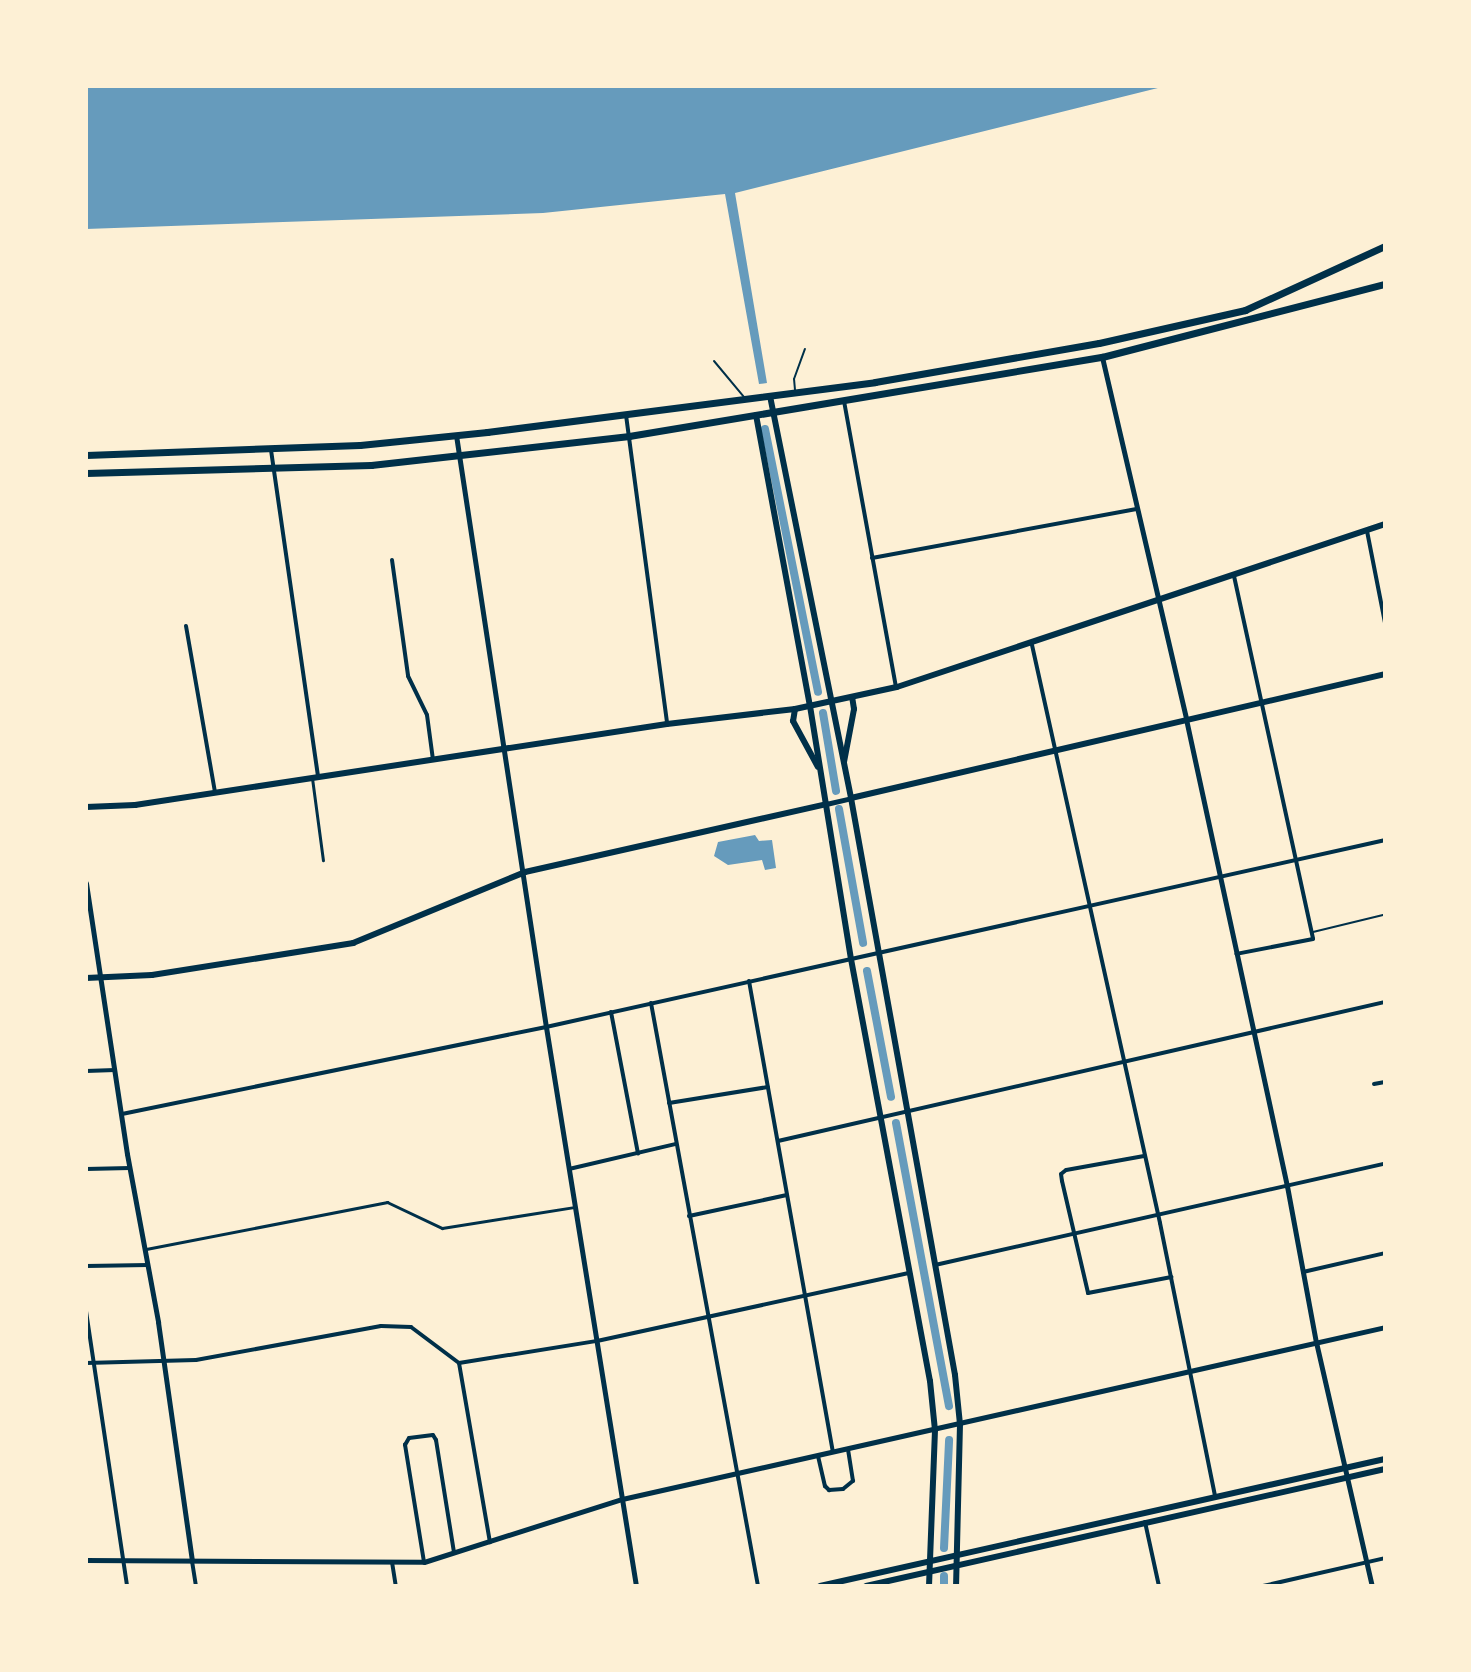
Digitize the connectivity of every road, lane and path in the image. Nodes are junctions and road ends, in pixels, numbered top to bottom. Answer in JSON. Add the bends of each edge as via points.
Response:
{"nodes":[{"id":1,"x":1385,"y":246,"type":"edge"},
{"id":2,"x":1385,"y":284,"type":"edge"},
{"id":3,"x":805,"y":349,"type":"dead end"},
{"id":4,"x":1102,"y":357,"type":"junction"},
{"id":5,"x":714,"y":361,"type":"dead end"},
{"id":6,"x":796,"y":393,"type":"junction"},
{"id":7,"x":770,"y":396,"type":"junction"},
{"id":8,"x":746,"y":400,"type":"junction"},
{"id":9,"x":844,"y":401,"type":"junction"},
{"id":10,"x":772,"y":412,"type":"junction"},
{"id":11,"x":626,"y":415,"type":"junction"},
{"id":12,"x":756,"y":415,"type":"junction"},
{"id":13,"x":456,"y":435,"type":"junction"},
{"id":14,"x":629,"y":436,"type":"junction"},
{"id":15,"x":271,"y":450,"type":"junction"},
{"id":16,"x":86,"y":455,"type":"edge"},
{"id":17,"x":459,"y":458,"type":"junction"},
{"id":18,"x":273,"y":470,"type":"junction"},
{"id":19,"x":86,"y":473,"type":"edge"},
{"id":20,"x":1136,"y":509,"type":"junction"},
{"id":21,"x":1385,"y":524,"type":"edge"},
{"id":22,"x":1367,"y":529,"type":"junction"},
{"id":23,"x":872,"y":558,"type":"junction"},
{"id":24,"x":392,"y":560,"type":"dead end"},
{"id":25,"x":1234,"y":576,"type":"junction"},
{"id":26,"x":1157,"y":602,"type":"junction"},
{"id":27,"x":1385,"y":623,"type":"edge"},
{"id":28,"x":186,"y":626,"type":"dead end"},
{"id":29,"x":1032,"y":645,"type":"junction"},
{"id":30,"x":1385,"y":674,"type":"edge"},
{"id":31,"x":897,"y":687,"type":"junction"},
{"id":32,"x":852,"y":697,"type":"junction"},
{"id":33,"x":828,"y":702,"type":"junction"},
{"id":34,"x":1260,"y":702,"type":"junction"},
{"id":35,"x":813,"y":706,"type":"junction"},
{"id":36,"x":795,"y":709,"type":"junction"},
{"id":37,"x":1186,"y":719,"type":"junction"},
{"id":38,"x":667,"y":724,"type":"junction"},
{"id":39,"x":507,"y":749,"type":"junction"},
{"id":40,"x":1057,"y":749,"type":"junction"},
{"id":41,"x":433,"y":760,"type":"junction"},
{"id":42,"x":843,"y":766,"type":"junction"},
{"id":43,"x":820,"y":772,"type":"junction"},
{"id":44,"x":315,"y":777,"type":"junction"},
{"id":45,"x":215,"y":792,"type":"junction"},
{"id":46,"x":849,"y":798,"type":"junction"},
{"id":47,"x":827,"y":803,"type":"junction"},
{"id":48,"x":86,"y":807,"type":"edge"},
{"id":49,"x":1385,"y":840,"type":"edge"},
{"id":50,"x":323,"y":860,"type":"dead end"},
{"id":51,"x":1295,"y":860,"type":"junction"},
{"id":52,"x":525,"y":872,"type":"junction"},
{"id":53,"x":1219,"y":877,"type":"junction"},
{"id":54,"x":86,"y":883,"type":"edge"},
{"id":55,"x":1090,"y":905,"type":"junction"},
{"id":56,"x":1383,"y":915,"type":"edge"},
{"id":57,"x":1312,"y":932,"type":"junction"},
{"id":58,"x":875,"y":954,"type":"junction"},
{"id":59,"x":1236,"y":954,"type":"junction"},
{"id":60,"x":853,"y":958,"type":"junction"},
{"id":61,"x":86,"y":978,"type":"edge"},
{"id":62,"x":101,"y":978,"type":"junction"},
{"id":63,"x":749,"y":981,"type":"junction"},
{"id":64,"x":1385,"y":1002,"type":"edge"},
{"id":65,"x":651,"y":1003,"type":"junction"},
{"id":66,"x":611,"y":1012,"type":"junction"},
{"id":67,"x":546,"y":1027,"type":"junction"},
{"id":68,"x":1253,"y":1033,"type":"junction"},
{"id":69,"x":1123,"y":1061,"type":"junction"},
{"id":70,"x":115,"y":1070,"type":"junction"},
{"id":71,"x":86,"y":1071,"type":"edge"},
{"id":72,"x":1385,"y":1082,"type":"edge"},
{"id":73,"x":1374,"y":1084,"type":"dead end"},
{"id":74,"x":768,"y":1087,"type":"junction"},
{"id":75,"x":669,"y":1103,"type":"junction"},
{"id":76,"x":904,"y":1111,"type":"junction"},
{"id":77,"x":122,"y":1114,"type":"junction"},
{"id":78,"x":884,"y":1116,"type":"junction"},
{"id":79,"x":778,"y":1141,"type":"junction"},
{"id":80,"x":676,"y":1144,"type":"junction"},
{"id":81,"x":638,"y":1153,"type":"junction"},
{"id":82,"x":1144,"y":1156,"type":"junction"},
{"id":83,"x":1385,"y":1164,"type":"edge"},
{"id":84,"x":130,"y":1168,"type":"junction"},
{"id":85,"x":86,"y":1169,"type":"edge"},
{"id":86,"x":569,"y":1169,"type":"junction"},
{"id":87,"x":1287,"y":1186,"type":"junction"},
{"id":88,"x":787,"y":1195,"type":"junction"},
{"id":89,"x":575,"y":1207,"type":"junction"},
{"id":90,"x":1158,"y":1215,"type":"junction"},
{"id":91,"x":689,"y":1216,"type":"junction"},
{"id":92,"x":1073,"y":1232,"type":"junction"},
{"id":93,"x":145,"y":1249,"type":"junction"},
{"id":94,"x":1385,"y":1253,"type":"edge"},
{"id":95,"x":148,"y":1265,"type":"junction"},
{"id":96,"x":86,"y":1266,"type":"edge"},
{"id":97,"x":933,"y":1266,"type":"junction"},
{"id":98,"x":1303,"y":1272,"type":"junction"},
{"id":99,"x":909,"y":1273,"type":"junction"},
{"id":100,"x":1171,"y":1277,"type":"junction"},
{"id":101,"x":807,"y":1296,"type":"junction"},
{"id":102,"x":86,"y":1311,"type":"edge"},
{"id":103,"x":707,"y":1317,"type":"junction"},
{"id":104,"x":1385,"y":1327,"type":"edge"},
{"id":105,"x":597,"y":1341,"type":"junction"},
{"id":106,"x":1316,"y":1342,"type":"junction"},
{"id":107,"x":164,"y":1362,"type":"junction"},
{"id":108,"x":86,"y":1363,"type":"edge"},
{"id":109,"x":94,"y":1363,"type":"junction"},
{"id":110,"x":459,"y":1363,"type":"junction"},
{"id":111,"x":1191,"y":1371,"type":"junction"},
{"id":112,"x":959,"y":1424,"type":"junction"},
{"id":113,"x":937,"y":1430,"type":"junction"},
{"id":114,"x":848,"y":1450,"type":"junction"},
{"id":115,"x":833,"y":1453,"type":"junction"},
{"id":116,"x":818,"y":1456,"type":"junction"},
{"id":117,"x":1385,"y":1459,"type":"edge"},
{"id":118,"x":1344,"y":1469,"type":"junction"},
{"id":119,"x":1385,"y":1469,"type":"edge"},
{"id":120,"x":736,"y":1473,"type":"junction"},
{"id":121,"x":1346,"y":1478,"type":"junction"},
{"id":122,"x":1215,"y":1497,"type":"junction"},
{"id":123,"x":622,"y":1499,"type":"junction"},
{"id":124,"x":1145,"y":1522,"type":"junction"},
{"id":125,"x":490,"y":1542,"type":"junction"},
{"id":126,"x":454,"y":1553,"type":"junction"},
{"id":127,"x":957,"y":1554,"type":"junction"},
{"id":128,"x":1385,"y":1558,"type":"edge"},
{"id":129,"x":86,"y":1560,"type":"edge"},
{"id":130,"x":123,"y":1560,"type":"junction"},
{"id":131,"x":930,"y":1560,"type":"junction"},
{"id":132,"x":192,"y":1561,"type":"junction"},
{"id":133,"x":392,"y":1562,"type":"junction"},
{"id":134,"x":424,"y":1562,"type":"junction"},
{"id":135,"x":1367,"y":1562,"type":"junction"},
{"id":136,"x":957,"y":1566,"type":"junction"},
{"id":137,"x":930,"y":1572,"type":"junction"},
{"id":138,"x":127,"y":1586,"type":"edge"},
{"id":139,"x":196,"y":1586,"type":"edge"},
{"id":140,"x":396,"y":1586,"type":"edge"},
{"id":141,"x":636,"y":1586,"type":"edge"},
{"id":142,"x":758,"y":1586,"type":"edge"},
{"id":143,"x":820,"y":1586,"type":"edge"},
{"id":144,"x":866,"y":1586,"type":"edge"},
{"id":145,"x":929,"y":1586,"type":"edge"},
{"id":146,"x":956,"y":1586,"type":"edge"},
{"id":147,"x":1159,"y":1586,"type":"edge"},
{"id":148,"x":1263,"y":1586,"type":"edge"},
{"id":149,"x":1372,"y":1586,"type":"edge"}],
"edges":[{"from":1,"to":6,"type":"main road","via":[[1245,310],[1099,343]]},
{"from":2,"to":4,"type":"main road"},
{"from":3,"to":6,"type":"lane","via":[[794,379]]},
{"from":4,"to":9,"type":"main road"},
{"from":4,"to":20,"type":"street"},
{"from":5,"to":8,"type":"lane"},
{"from":6,"to":7,"type":"main road"},
{"from":7,"to":8,"type":"main road"},
{"from":7,"to":10,"type":"main road"},
{"from":8,"to":11,"type":"main road"},
{"from":9,"to":10,"type":"main road"},
{"from":9,"to":23,"type":"street"},
{"from":10,"to":12,"type":"main road"},
{"from":10,"to":33,"type":"main road"},
{"from":11,"to":13,"type":"main road"},
{"from":11,"to":14,"type":"street"},
{"from":12,"to":14,"type":"main road"},
{"from":12,"to":35,"type":"main road"},
{"from":13,"to":15,"type":"main road"},
{"from":13,"to":17,"type":"street"},
{"from":14,"to":17,"type":"main road"},
{"from":14,"to":38,"type":"street"},
{"from":15,"to":16,"type":"main road"},
{"from":15,"to":18,"type":"street"},
{"from":17,"to":18,"type":"main road"},
{"from":17,"to":39,"type":"street"},
{"from":18,"to":19,"type":"main road"},
{"from":18,"to":44,"type":"street"},
{"from":20,"to":23,"type":"street"},
{"from":20,"to":26,"type":"street"},
{"from":21,"to":22,"type":"main road"},
{"from":22,"to":25,"type":"main road"},
{"from":22,"to":27,"type":"street"},
{"from":23,"to":31,"type":"street"},
{"from":24,"to":41,"type":"street","via":[[408,676],[427,715]]},
{"from":25,"to":26,"type":"main road"},
{"from":25,"to":34,"type":"street"},
{"from":26,"to":29,"type":"main road"},
{"from":26,"to":37,"type":"street"},
{"from":28,"to":45,"type":"street"},
{"from":29,"to":31,"type":"main road"},
{"from":29,"to":40,"type":"street"},
{"from":30,"to":34,"type":"main road"},
{"from":31,"to":32,"type":"main road"},
{"from":32,"to":33,"type":"main road"},
{"from":32,"to":42,"type":"main road"},
{"from":33,"to":35,"type":"main road"},
{"from":33,"to":42,"type":"main road"},
{"from":34,"to":37,"type":"main road"},
{"from":34,"to":51,"type":"street"},
{"from":35,"to":36,"type":"main road"},
{"from":35,"to":43,"type":"main road"},
{"from":36,"to":38,"type":"main road"},
{"from":36,"to":43,"type":"main road","via":[[793,721]]},
{"from":37,"to":40,"type":"main road"},
{"from":37,"to":53,"type":"street"},
{"from":38,"to":39,"type":"main road"},
{"from":39,"to":41,"type":"main road"},
{"from":39,"to":52,"type":"street"},
{"from":40,"to":46,"type":"main road"},
{"from":40,"to":55,"type":"street"},
{"from":41,"to":44,"type":"main road"},
{"from":42,"to":46,"type":"main road"},
{"from":43,"to":47,"type":"main road"},
{"from":44,"to":45,"type":"main road"},
{"from":44,"to":50,"type":"street"},
{"from":45,"to":48,"type":"main road"},
{"from":46,"to":47,"type":"street"},
{"from":46,"to":58,"type":"main road"},
{"from":47,"to":52,"type":"main road"},
{"from":47,"to":60,"type":"main road"},
{"from":49,"to":51,"type":"street"},
{"from":51,"to":53,"type":"street"},
{"from":51,"to":57,"type":"street"},
{"from":52,"to":62,"type":"main road","via":[[353,943]]},
{"from":52,"to":67,"type":"street"},
{"from":53,"to":55,"type":"street"},
{"from":53,"to":59,"type":"street"},
{"from":54,"to":62,"type":"street"},
{"from":55,"to":58,"type":"street"},
{"from":55,"to":69,"type":"street"},
{"from":56,"to":57,"type":"lane"},
{"from":57,"to":59,"type":"street","via":[[1313,939]]},
{"from":58,"to":60,"type":"street"},
{"from":58,"to":76,"type":"main road"},
{"from":59,"to":68,"type":"street"},
{"from":60,"to":63,"type":"street"},
{"from":60,"to":78,"type":"main road"},
{"from":61,"to":62,"type":"main road"},
{"from":62,"to":70,"type":"street"},
{"from":63,"to":65,"type":"street"},
{"from":63,"to":74,"type":"street"},
{"from":64,"to":68,"type":"street"},
{"from":65,"to":66,"type":"street"},
{"from":65,"to":75,"type":"street"},
{"from":66,"to":67,"type":"street"},
{"from":66,"to":81,"type":"street"},
{"from":67,"to":77,"type":"street"},
{"from":67,"to":86,"type":"street"},
{"from":68,"to":69,"type":"street"},
{"from":68,"to":87,"type":"street"},
{"from":69,"to":76,"type":"street"},
{"from":69,"to":82,"type":"street"},
{"from":70,"to":71,"type":"street"},
{"from":70,"to":77,"type":"street"},
{"from":72,"to":73,"type":"street"},
{"from":74,"to":75,"type":"street"},
{"from":74,"to":79,"type":"street"},
{"from":75,"to":80,"type":"street"},
{"from":76,"to":78,"type":"street"},
{"from":76,"to":97,"type":"main road"},
{"from":77,"to":84,"type":"street"},
{"from":78,"to":79,"type":"street"},
{"from":78,"to":99,"type":"main road"},
{"from":79,"to":88,"type":"street"},
{"from":80,"to":81,"type":"street"},
{"from":80,"to":91,"type":"street"},
{"from":81,"to":86,"type":"street"},
{"from":82,"to":90,"type":"street"},
{"from":82,"to":92,"type":"street","via":[[1061,1174]]},
{"from":83,"to":87,"type":"street"},
{"from":84,"to":85,"type":"street"},
{"from":84,"to":93,"type":"street"},
{"from":86,"to":89,"type":"street"},
{"from":87,"to":90,"type":"street"},
{"from":87,"to":98,"type":"street"},
{"from":88,"to":91,"type":"street"},
{"from":88,"to":101,"type":"street"},
{"from":89,"to":93,"type":"street","via":[[442,1228],[387,1202]]},
{"from":89,"to":105,"type":"street"},
{"from":90,"to":92,"type":"street"},
{"from":90,"to":100,"type":"street"},
{"from":91,"to":103,"type":"street"},
{"from":92,"to":97,"type":"street"},
{"from":92,"to":100,"type":"street","via":[[1088,1293]]},
{"from":93,"to":95,"type":"street"},
{"from":94,"to":98,"type":"street"},
{"from":95,"to":96,"type":"street"},
{"from":95,"to":107,"type":"street"},
{"from":97,"to":112,"type":"main road","via":[[955,1375]]},
{"from":98,"to":106,"type":"street"},
{"from":99,"to":101,"type":"street"},
{"from":99,"to":113,"type":"main road"},
{"from":100,"to":111,"type":"street"},
{"from":101,"to":103,"type":"street"},
{"from":101,"to":115,"type":"street"},
{"from":102,"to":109,"type":"street"},
{"from":103,"to":105,"type":"street"},
{"from":103,"to":120,"type":"street"},
{"from":104,"to":106,"type":"street"},
{"from":105,"to":110,"type":"street"},
{"from":105,"to":123,"type":"street"},
{"from":106,"to":111,"type":"street"},
{"from":106,"to":118,"type":"street"},
{"from":107,"to":109,"type":"street"},
{"from":107,"to":110,"type":"street","via":[[381,1326],[411,1327]]},
{"from":107,"to":132,"type":"street"},
{"from":108,"to":109,"type":"street"},
{"from":109,"to":130,"type":"street"},
{"from":110,"to":125,"type":"street"},
{"from":111,"to":112,"type":"street"},
{"from":111,"to":122,"type":"street"},
{"from":112,"to":113,"type":"street"},
{"from":112,"to":127,"type":"main road"},
{"from":113,"to":114,"type":"street"},
{"from":113,"to":131,"type":"main road"},
{"from":114,"to":115,"type":"street"},
{"from":114,"to":116,"type":"street","via":[[853,1481],[836,1491],[825,1486]]},
{"from":115,"to":116,"type":"street"},
{"from":116,"to":120,"type":"street"},
{"from":117,"to":118,"type":"main road"},
{"from":118,"to":121,"type":"street"},
{"from":118,"to":122,"type":"main road"},
{"from":119,"to":121,"type":"main road"},
{"from":120,"to":123,"type":"street"},
{"from":120,"to":142,"type":"street"},
{"from":121,"to":124,"type":"main road"},
{"from":121,"to":135,"type":"street"},
{"from":122,"to":127,"type":"main road"},
{"from":123,"to":125,"type":"street"},
{"from":123,"to":141,"type":"street"},
{"from":124,"to":136,"type":"main road"},
{"from":124,"to":147,"type":"street"},
{"from":125,"to":126,"type":"street"},
{"from":126,"to":134,"type":"street"},
{"from":126,"to":134,"type":"street","via":[[436,1440],[433,1435],[409,1438],[405,1445]]},
{"from":127,"to":131,"type":"main road"},
{"from":127,"to":136,"type":"main road"},
{"from":128,"to":135,"type":"street"},
{"from":129,"to":130,"type":"street"},
{"from":130,"to":132,"type":"street"},
{"from":130,"to":138,"type":"street"},
{"from":131,"to":137,"type":"main road"},
{"from":131,"to":143,"type":"main road"},
{"from":132,"to":133,"type":"street"},
{"from":132,"to":139,"type":"street"},
{"from":133,"to":134,"type":"street"},
{"from":133,"to":140,"type":"street"},
{"from":135,"to":148,"type":"street"},
{"from":135,"to":149,"type":"street"},
{"from":136,"to":137,"type":"main road"},
{"from":136,"to":146,"type":"main road"},
{"from":137,"to":144,"type":"main road"},
{"from":137,"to":145,"type":"main road"}]}
